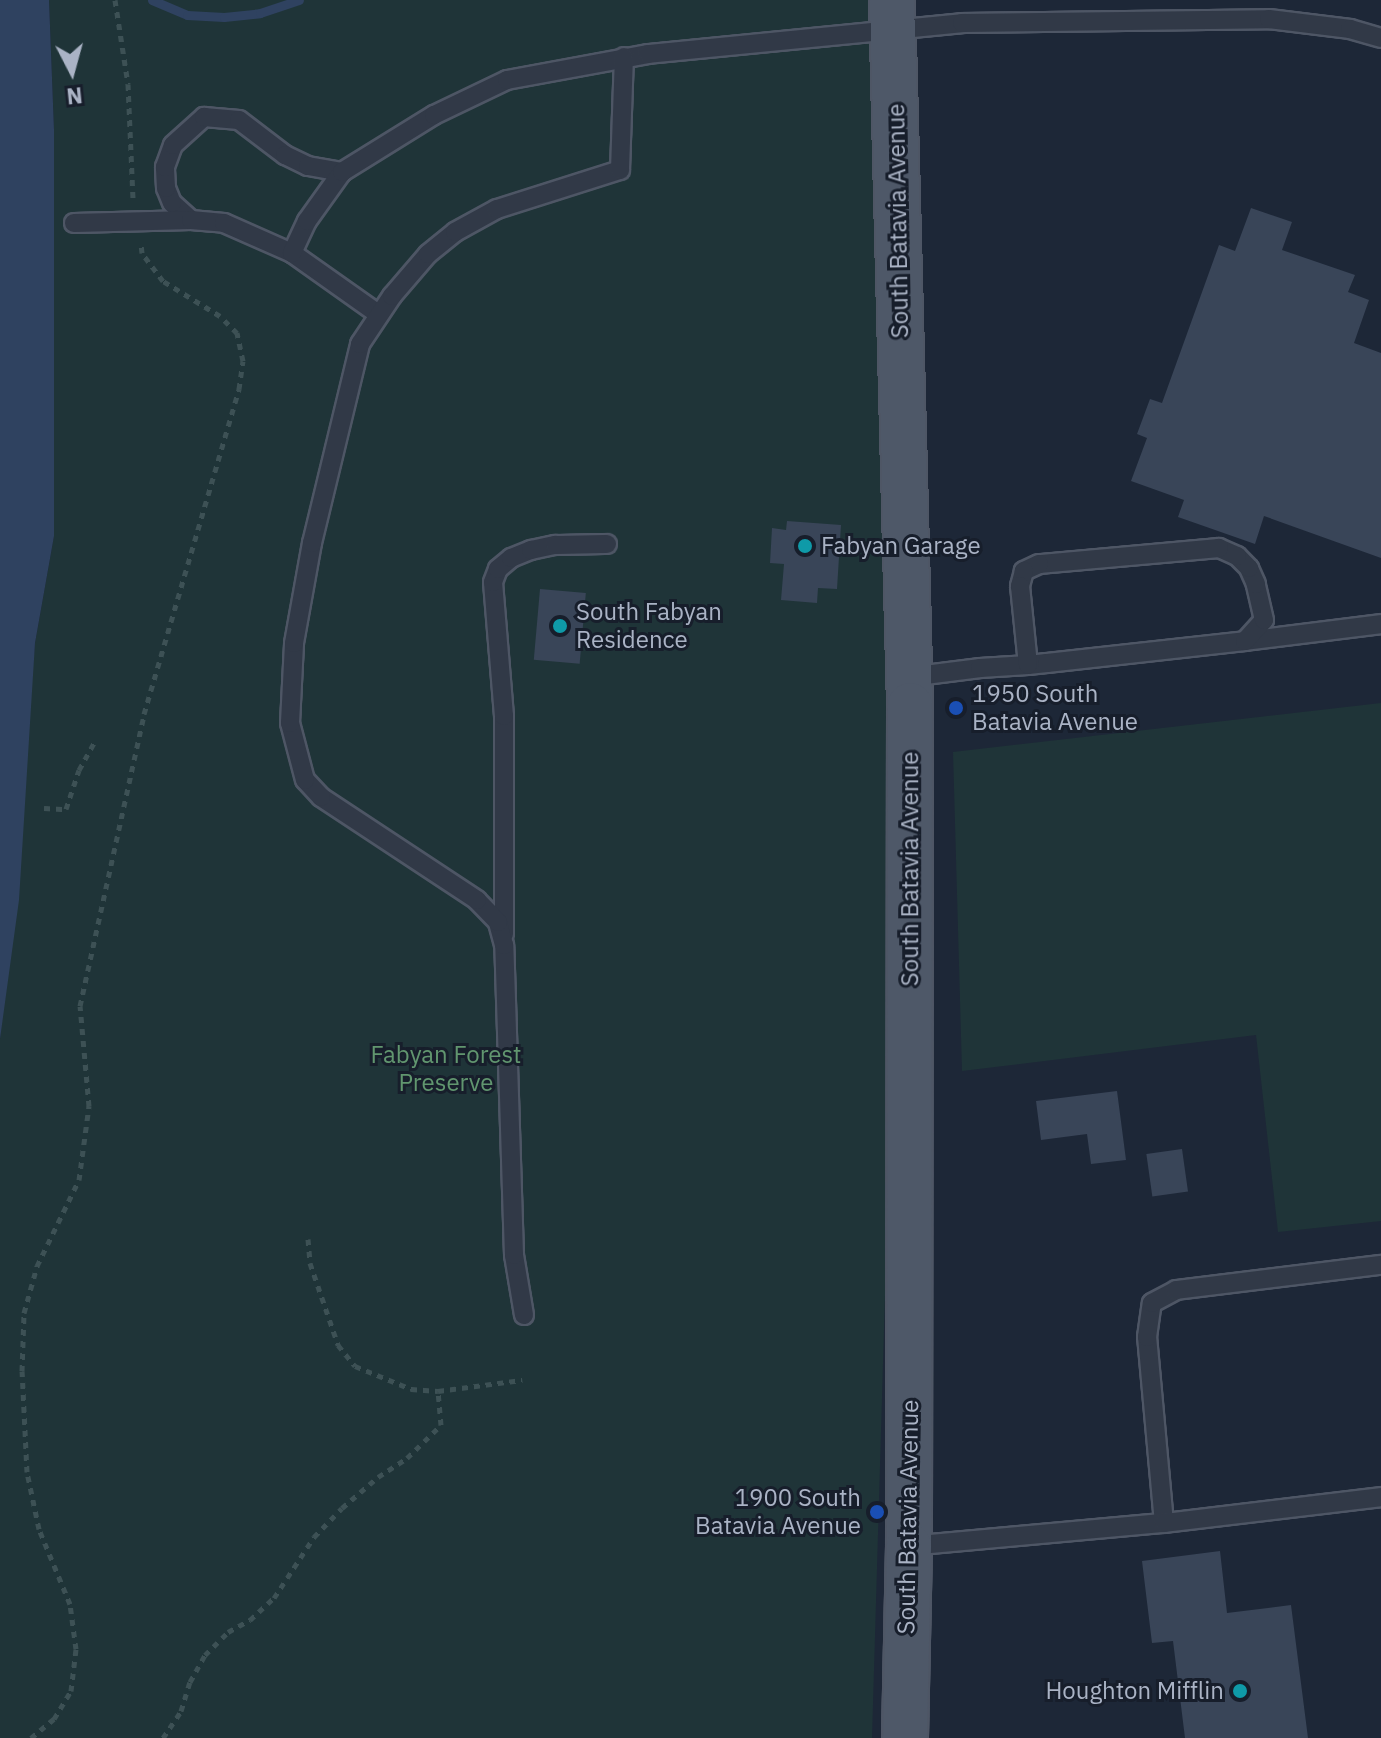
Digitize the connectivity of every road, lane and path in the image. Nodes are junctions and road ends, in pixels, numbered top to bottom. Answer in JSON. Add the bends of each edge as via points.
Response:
{"nodes":[{"id":1,"x":115,"y":0,"type":"edge"},
{"id":2,"x":893,"y":14,"type":"edge"},
{"id":3,"x":1381,"y":38,"type":"edge"},
{"id":4,"x":624,"y":57,"type":"junction"},
{"id":5,"x":342,"y":172,"type":"junction"},
{"id":6,"x":138,"y":220,"type":"junction"},
{"id":7,"x":191,"y":220,"type":"junction"},
{"id":8,"x":74,"y":223,"type":"dead end"},
{"id":9,"x":292,"y":253,"type":"junction"},
{"id":10,"x":378,"y":314,"type":"junction"},
{"id":11,"x":607,"y":544,"type":"dead end"},
{"id":12,"x":1381,"y":624,"type":"edge"},
{"id":13,"x":1245,"y":641,"type":"junction"},
{"id":14,"x":1028,"y":665,"type":"junction"},
{"id":15,"x":909,"y":677,"type":"junction"},
{"id":16,"x":96,"y":739,"type":"dead end"},
{"id":17,"x":44,"y":808,"type":"dead end"},
{"id":18,"x":504,"y":945,"type":"junction"},
{"id":19,"x":308,"y":1239,"type":"dead end"},
{"id":20,"x":1381,"y":1265,"type":"edge"},
{"id":21,"x":524,"y":1315,"type":"dead end"},
{"id":22,"x":522,"y":1380,"type":"dead end"},
{"id":23,"x":438,"y":1391,"type":"junction"},
{"id":24,"x":1381,"y":1497,"type":"edge"},
{"id":25,"x":1164,"y":1523,"type":"junction"},
{"id":26,"x":909,"y":1546,"type":"junction"},
{"id":27,"x":31,"y":1738,"type":"edge"},
{"id":28,"x":163,"y":1738,"type":"edge"},
{"id":29,"x":905,"y":1738,"type":"edge"}],
"edges":[{"from":1,"to":6,"type":"path","via":[[128,84],[130,187]]},
{"from":2,"to":3,"type":"lane","via":[[1269,19]]},
{"from":2,"to":4,"type":"lane"},
{"from":2,"to":15,"type":"main road","name":"South Batavia Avenue"},
{"from":4,"to":5,"type":"lane","via":[[507,80],[434,115]]},
{"from":4,"to":10,"type":"lane","via":[[620,170],[497,209],[455,232],[428,254]]},
{"from":5,"to":7,"type":"lane","via":[[285,155],[239,120],[204,117],[173,145],[165,167],[172,203]]},
{"from":5,"to":9,"type":"lane","via":[[307,221]]},
{"from":6,"to":7,"type":"lane"},
{"from":6,"to":8,"type":"lane"},
{"from":6,"to":27,"type":"path","via":[[142,253],[163,281],[220,316],[237,333],[243,361],[144,714],[80,1006],[89,1106],[79,1180],[37,1266],[24,1313],[27,1472],[39,1529],[70,1604],[76,1649],[71,1691],[54,1719]]},
{"from":7,"to":9,"type":"lane","via":[[224,223]]},
{"from":9,"to":10,"type":"lane"},
{"from":10,"to":18,"type":"lane","via":[[360,344],[312,543],[294,643],[290,723],[305,780],[313,789],[477,900],[498,922]]},
{"from":11,"to":18,"type":"lane","via":[[531,550],[511,558],[493,582],[504,716]]},
{"from":12,"to":13,"type":"lane"},
{"from":13,"to":14,"type":"lane"},
{"from":13,"to":14,"type":"lane","via":[[1264,620],[1256,584],[1243,562],[1219,548],[1039,564],[1024,571],[1020,586]]},
{"from":14,"to":15,"type":"lane"},
{"from":15,"to":26,"type":"main road","name":"South Batavia Avenue"},
{"from":16,"to":17,"type":"path","via":[[66,809]]},
{"from":18,"to":21,"type":"lane","via":[[514,1255]]},
{"from":19,"to":23,"type":"path","via":[[310,1263],[338,1345],[355,1366],[397,1385]]},
{"from":20,"to":25,"type":"lane","via":[[1176,1290],[1152,1303],[1147,1337]]},
{"from":22,"to":23,"type":"path"},
{"from":23,"to":28,"type":"path","via":[[441,1425],[342,1508],[314,1537],[274,1598],[205,1655]]},
{"from":24,"to":25,"type":"lane"},
{"from":25,"to":26,"type":"lane"},
{"from":26,"to":29,"type":"main road","name":"South Batavia Avenue"}]}
